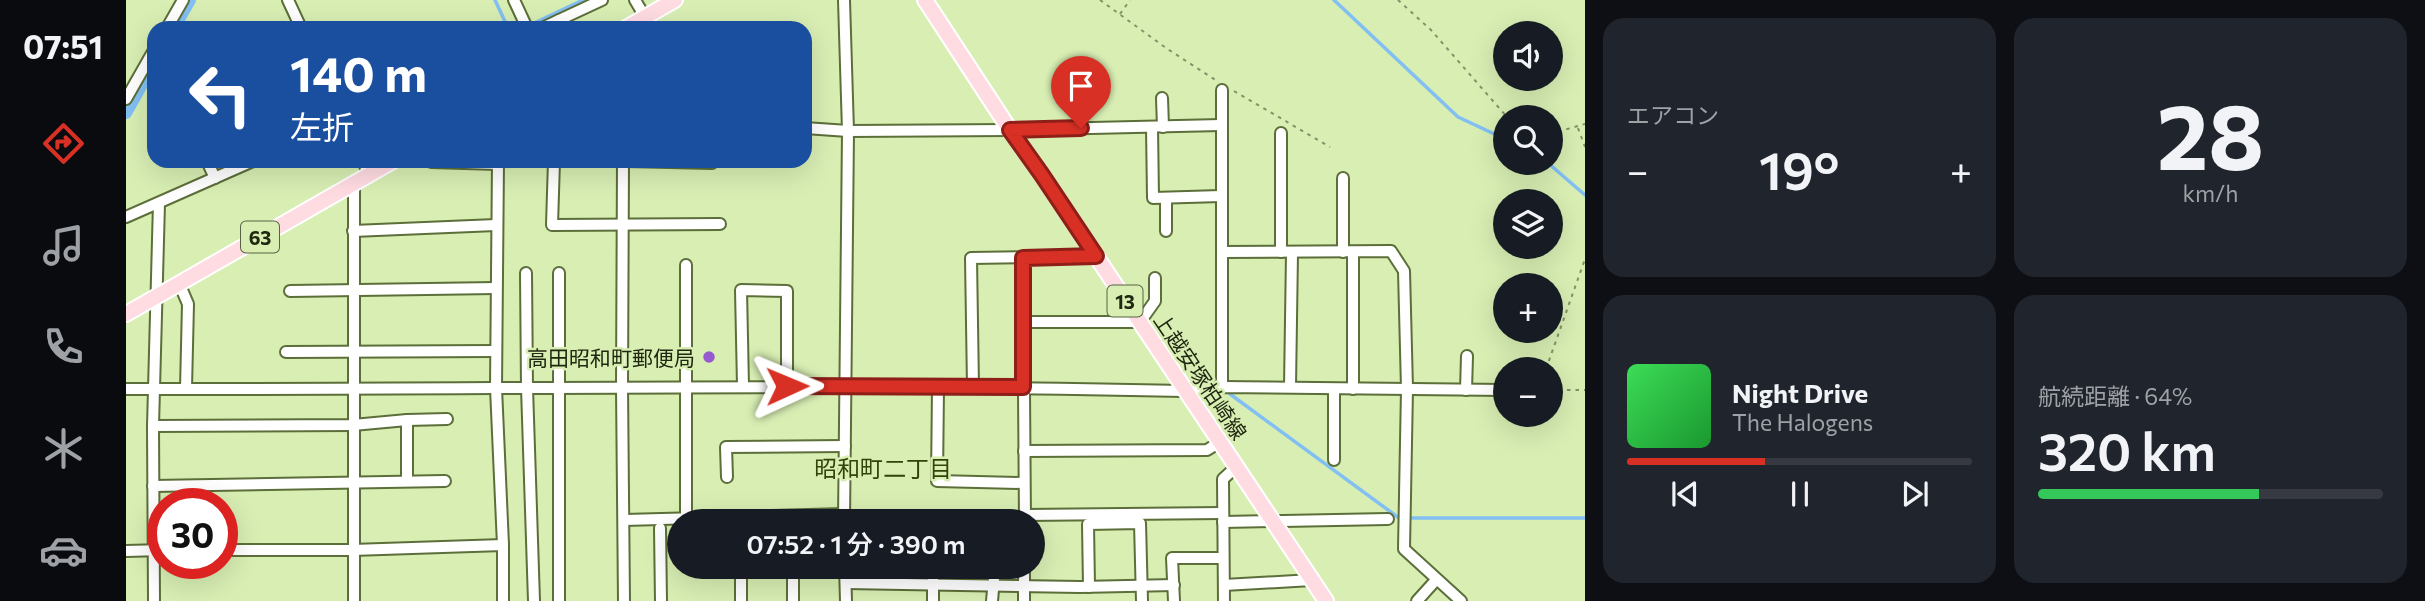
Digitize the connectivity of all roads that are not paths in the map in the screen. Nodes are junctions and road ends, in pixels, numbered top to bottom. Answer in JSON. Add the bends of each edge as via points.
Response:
{"nodes":[{"id":1,"x":183,"y":0,"type":"edge"},
{"id":2,"x":288,"y":0,"type":"edge"},
{"id":3,"x":514,"y":0,"type":"edge"},
{"id":4,"x":602,"y":0,"type":"edge"},
{"id":5,"x":635,"y":0,"type":"edge"},
{"id":6,"x":675,"y":0,"type":"edge"},
{"id":7,"x":844,"y":0,"type":"edge"},
{"id":8,"x":925,"y":0,"type":"edge"},
{"id":9,"x":171,"y":21,"type":"edge"},
{"id":10,"x":298,"y":21,"type":"edge"},
{"id":11,"x":524,"y":21,"type":"edge"},
{"id":12,"x":566,"y":21,"type":"edge"},
{"id":13,"x":637,"y":21,"type":"edge"},
{"id":14,"x":640,"y":21,"type":"edge"},
{"id":15,"x":147,"y":62,"type":"edge"},
{"id":16,"x":1226,"y":88,"type":"road end"},
{"id":17,"x":1162,"y":98,"type":"dead end"},
{"id":18,"x":126,"y":99,"type":"edge"},
{"id":19,"x":1221,"y":124,"type":"junction"},
{"id":20,"x":1157,"y":127,"type":"junction"},
{"id":21,"x":812,"y":128,"type":"edge"},
{"id":22,"x":1010,"y":130,"type":"junction"},
{"id":23,"x":848,"y":131,"type":"junction"},
{"id":24,"x":1281,"y":133,"type":"dead end"},
{"id":25,"x":210,"y":168,"type":"edge"},
{"id":26,"x":237,"y":168,"type":"edge"},
{"id":27,"x":366,"y":168,"type":"edge"},
{"id":28,"x":381,"y":168,"type":"edge"},
{"id":29,"x":498,"y":168,"type":"edge"},
{"id":30,"x":554,"y":168,"type":"edge"},
{"id":31,"x":624,"y":168,"type":"edge"},
{"id":32,"x":369,"y":175,"type":"junction"},
{"id":33,"x":215,"y":178,"type":"junction"},
{"id":34,"x":1343,"y":178,"type":"dead end"},
{"id":35,"x":354,"y":184,"type":"junction"},
{"id":36,"x":1221,"y":196,"type":"junction"},
{"id":37,"x":1166,"y":198,"type":"junction"},
{"id":38,"x":159,"y":203,"type":"junction"},
{"id":39,"x":126,"y":217,"type":"edge"},
{"id":40,"x":720,"y":224,"type":"dead end"},
{"id":41,"x":496,"y":225,"type":"junction"},
{"id":42,"x":622,"y":225,"type":"junction"},
{"id":43,"x":353,"y":231,"type":"junction"},
{"id":44,"x":1166,"y":231,"type":"dead end"},
{"id":45,"x":1222,"y":252,"type":"junction"},
{"id":46,"x":1287,"y":252,"type":"junction"},
{"id":47,"x":1348,"y":252,"type":"junction"},
{"id":48,"x":1096,"y":256,"type":"junction"},
{"id":49,"x":1023,"y":258,"type":"junction"},
{"id":50,"x":685,"y":265,"type":"dead end"},
{"id":51,"x":526,"y":273,"type":"dead end"},
{"id":52,"x":559,"y":273,"type":"dead end"},
{"id":53,"x":1155,"y":278,"type":"dead end"},
{"id":54,"x":179,"y":283,"type":"junction"},
{"id":55,"x":496,"y":288,"type":"junction"},
{"id":56,"x":290,"y":291,"type":"dead end"},
{"id":57,"x":354,"y":291,"type":"junction"},
{"id":58,"x":157,"y":295,"type":"junction"},
{"id":59,"x":126,"y":314,"type":"edge"},
{"id":60,"x":1024,"y":322,"type":"junction"},
{"id":61,"x":1140,"y":322,"type":"junction"},
{"id":62,"x":496,"y":351,"type":"junction"},
{"id":63,"x":286,"y":352,"type":"dead end"},
{"id":64,"x":354,"y":353,"type":"junction"},
{"id":65,"x":1467,"y":356,"type":"dead end"},
{"id":66,"x":743,"y":386,"type":"junction"},
{"id":67,"x":787,"y":386,"type":"junction"},
{"id":68,"x":846,"y":386,"type":"junction"},
{"id":69,"x":354,"y":387,"type":"junction"},
{"id":70,"x":496,"y":387,"type":"junction"},
{"id":71,"x":558,"y":387,"type":"junction"},
{"id":72,"x":622,"y":387,"type":"junction"},
{"id":73,"x":938,"y":387,"type":"junction"},
{"id":74,"x":973,"y":387,"type":"junction"},
{"id":75,"x":1023,"y":387,"type":"junction"},
{"id":76,"x":1222,"y":387,"type":"junction"},
{"id":77,"x":1290,"y":387,"type":"junction"},
{"id":78,"x":186,"y":388,"type":"junction"},
{"id":79,"x":527,"y":388,"type":"junction"},
{"id":80,"x":687,"y":388,"type":"junction"},
{"id":81,"x":126,"y":389,"type":"edge"},
{"id":82,"x":153,"y":389,"type":"junction"},
{"id":83,"x":1334,"y":389,"type":"junction"},
{"id":84,"x":1353,"y":389,"type":"junction"},
{"id":85,"x":1407,"y":389,"type":"junction"},
{"id":86,"x":1466,"y":390,"type":"junction"},
{"id":87,"x":1493,"y":390,"type":"edge"},
{"id":88,"x":1184,"y":391,"type":"junction"},
{"id":89,"x":407,"y":419,"type":"junction"},
{"id":90,"x":447,"y":419,"type":"dead end"},
{"id":91,"x":353,"y":425,"type":"junction"},
{"id":92,"x":153,"y":426,"type":"junction"},
{"id":93,"x":1220,"y":442,"type":"junction"},
{"id":94,"x":845,"y":446,"type":"junction"},
{"id":95,"x":1024,"y":451,"type":"junction"},
{"id":96,"x":1334,"y":460,"type":"dead end"},
{"id":97,"x":1236,"y":467,"type":"junction"},
{"id":98,"x":727,"y":477,"type":"dead end"},
{"id":99,"x":407,"y":481,"type":"junction"},
{"id":100,"x":445,"y":481,"type":"dead end"},
{"id":101,"x":353,"y":483,"type":"junction"},
{"id":102,"x":1023,"y":483,"type":"junction"},
{"id":103,"x":153,"y":486,"type":"joint"},
{"id":104,"x":686,"y":509,"type":"edge"},
{"id":105,"x":844,"y":509,"type":"edge"},
{"id":106,"x":1024,"y":509,"type":"edge"},
{"id":107,"x":1222,"y":517,"type":"junction"},
{"id":108,"x":1045,"y":518,"type":"edge"},
{"id":109,"x":667,"y":519,"type":"edge"},
{"id":110,"x":1388,"y":519,"type":"dead end"},
{"id":111,"x":624,"y":520,"type":"junction"},
{"id":112,"x":1275,"y":522,"type":"junction"},
{"id":113,"x":660,"y":528,"type":"dead end"},
{"id":114,"x":503,"y":545,"type":"junction"},
{"id":115,"x":147,"y":550,"type":"edge"},
{"id":116,"x":238,"y":550,"type":"edge"},
{"id":117,"x":352,"y":550,"type":"junction"},
{"id":118,"x":126,"y":551,"type":"edge"},
{"id":119,"x":1223,"y":558,"type":"junction"},
{"id":120,"x":156,"y":579,"type":"edge"},
{"id":121,"x":741,"y":579,"type":"edge"},
{"id":122,"x":793,"y":579,"type":"edge"},
{"id":123,"x":846,"y":579,"type":"edge"},
{"id":124,"x":933,"y":579,"type":"edge"},
{"id":125,"x":993,"y":579,"type":"edge"},
{"id":126,"x":1024,"y":579,"type":"edge"},
{"id":127,"x":1312,"y":580,"type":"junction"},
{"id":128,"x":1436,"y":580,"type":"junction"},
{"id":129,"x":846,"y":583,"type":"junction"},
{"id":130,"x":1141,"y":585,"type":"junction"},
{"id":131,"x":1174,"y":585,"type":"junction"},
{"id":132,"x":1224,"y":585,"type":"junction"},
{"id":133,"x":933,"y":586,"type":"junction"},
{"id":134,"x":992,"y":586,"type":"junction"},
{"id":135,"x":1024,"y":587,"type":"junction"},
{"id":136,"x":1084,"y":587,"type":"junction"},
{"id":137,"x":154,"y":601,"type":"edge"},
{"id":138,"x":354,"y":601,"type":"edge"},
{"id":139,"x":503,"y":601,"type":"edge"},
{"id":140,"x":534,"y":601,"type":"edge"},
{"id":141,"x":559,"y":601,"type":"edge"},
{"id":142,"x":624,"y":601,"type":"edge"},
{"id":143,"x":661,"y":601,"type":"edge"},
{"id":144,"x":741,"y":601,"type":"edge"},
{"id":145,"x":793,"y":601,"type":"edge"},
{"id":146,"x":846,"y":601,"type":"edge"},
{"id":147,"x":933,"y":601,"type":"edge"},
{"id":148,"x":992,"y":601,"type":"edge"},
{"id":149,"x":1024,"y":601,"type":"edge"},
{"id":150,"x":1080,"y":601,"type":"edge"},
{"id":151,"x":1142,"y":601,"type":"edge"},
{"id":152,"x":1174,"y":601,"type":"edge"},
{"id":153,"x":1224,"y":601,"type":"edge"},
{"id":154,"x":1326,"y":601,"type":"edge"},
{"id":155,"x":1417,"y":601,"type":"edge"},
{"id":156,"x":1461,"y":601,"type":"edge"}],
"edges":[{"from":1,"to":9,"type":"street"},
{"from":2,"to":10,"type":"street"},
{"from":3,"to":11,"type":"street"},
{"from":4,"to":12,"type":"street"},
{"from":5,"to":13,"type":"street"},
{"from":6,"to":14,"type":"main road"},
{"from":7,"to":23,"type":"street"},
{"from":8,"to":22,"type":"main road","name":"上越安塚柏崎線","number":"13"},
{"from":15,"to":18,"type":"street"},
{"from":16,"to":19,"type":"street"},
{"from":17,"to":20,"type":"street"},
{"from":19,"to":20,"type":"street"},
{"from":19,"to":36,"type":"street"},
{"from":20,"to":22,"type":"street"},
{"from":20,"to":37,"type":"street","via":[[1153,198]]},
{"from":21,"to":23,"type":"street"},
{"from":22,"to":23,"type":"street"},
{"from":22,"to":48,"type":"main road","name":"上越安塚柏崎線","number":"13"},
{"from":23,"to":68,"type":"street"},
{"from":24,"to":46,"type":"street"},
{"from":25,"to":33,"type":"street"},
{"from":26,"to":33,"type":"street"},
{"from":27,"to":32,"type":"street"},
{"from":28,"to":32,"type":"main road","number":"63"},
{"from":29,"to":41,"type":"street"},
{"from":30,"to":42,"type":"street","via":[[552,225]]},
{"from":31,"to":42,"type":"street"},
{"from":32,"to":35,"type":"main road","number":"63"},
{"from":33,"to":38,"type":"street"},
{"from":34,"to":47,"type":"street"},
{"from":35,"to":43,"type":"street"},
{"from":35,"to":54,"type":"main road","number":"63"},
{"from":36,"to":37,"type":"street"},
{"from":36,"to":45,"type":"street"},
{"from":37,"to":44,"type":"street"},
{"from":38,"to":39,"type":"street"},
{"from":38,"to":58,"type":"street"},
{"from":40,"to":42,"type":"street"},
{"from":41,"to":43,"type":"street"},
{"from":41,"to":55,"type":"street"},
{"from":42,"to":72,"type":"street"},
{"from":43,"to":57,"type":"street"},
{"from":45,"to":46,"type":"street"},
{"from":45,"to":76,"type":"street"},
{"from":46,"to":47,"type":"street"},
{"from":46,"to":77,"type":"street"},
{"from":47,"to":84,"type":"street"},
{"from":47,"to":85,"type":"street","via":[[1391,251],[1404,271]]},
{"from":48,"to":49,"type":"street"},
{"from":48,"to":61,"type":"main road","name":"上越安塚柏崎線","number":"13"},
{"from":49,"to":60,"type":"street"},
{"from":49,"to":74,"type":"street","via":[[971,258]]},
{"from":50,"to":80,"type":"street"},
{"from":51,"to":79,"type":"street"},
{"from":52,"to":71,"type":"street"},
{"from":53,"to":61,"type":"street","via":[[1155,301]]},
{"from":54,"to":58,"type":"main road","number":"63"},
{"from":54,"to":78,"type":"street","via":[[188,304]]},
{"from":55,"to":57,"type":"street"},
{"from":55,"to":62,"type":"street"},
{"from":56,"to":57,"type":"street"},
{"from":57,"to":64,"type":"street"},
{"from":58,"to":59,"type":"main road","number":"63"},
{"from":58,"to":82,"type":"street"},
{"from":60,"to":61,"type":"street"},
{"from":60,"to":75,"type":"street"},
{"from":61,"to":88,"type":"main road","name":"上越安塚柏崎線","number":"13"},
{"from":62,"to":64,"type":"street"},
{"from":62,"to":70,"type":"street"},
{"from":63,"to":64,"type":"street"},
{"from":64,"to":69,"type":"street"},
{"from":65,"to":86,"type":"street"},
{"from":66,"to":67,"type":"street"},
{"from":66,"to":67,"type":"street","via":[[741,290],[787,291]]},
{"from":66,"to":80,"type":"street"},
{"from":67,"to":68,"type":"street"},
{"from":68,"to":73,"type":"street"},
{"from":68,"to":94,"type":"street"},
{"from":69,"to":70,"type":"street"},
{"from":69,"to":78,"type":"street"},
{"from":69,"to":91,"type":"street"},
{"from":70,"to":79,"type":"street"},
{"from":70,"to":114,"type":"street"},
{"from":71,"to":72,"type":"street"},
{"from":71,"to":79,"type":"street"},
{"from":71,"to":141,"type":"street"},
{"from":72,"to":80,"type":"street"},
{"from":72,"to":111,"type":"street"},
{"from":73,"to":74,"type":"street"},
{"from":73,"to":102,"type":"street","via":[[937,487]]},
{"from":74,"to":75,"type":"street"},
{"from":75,"to":88,"type":"street"},
{"from":75,"to":95,"type":"street"},
{"from":76,"to":77,"type":"street"},
{"from":76,"to":88,"type":"street"},
{"from":77,"to":83,"type":"street"},
{"from":78,"to":82,"type":"street"},
{"from":79,"to":140,"type":"street"},
{"from":80,"to":104,"type":"street"},
{"from":81,"to":82,"type":"street"},
{"from":82,"to":92,"type":"street"},
{"from":83,"to":84,"type":"street"},
{"from":83,"to":96,"type":"street"},
{"from":84,"to":85,"type":"street"},
{"from":85,"to":86,"type":"street"},
{"from":85,"to":128,"type":"street","via":[[1404,549]]},
{"from":86,"to":87,"type":"street"},
{"from":88,"to":93,"type":"main road","name":"上越安塚柏崎線","number":"13"},
{"from":89,"to":90,"type":"street"},
{"from":89,"to":91,"type":"street"},
{"from":89,"to":99,"type":"street"},
{"from":91,"to":92,"type":"street"},
{"from":91,"to":101,"type":"street"},
{"from":92,"to":103,"type":"street"},
{"from":93,"to":95,"type":"street","via":[[1207,450]]},
{"from":93,"to":97,"type":"main road","name":"上越安塚柏崎線","number":"13"},
{"from":94,"to":98,"type":"street","via":[[726,447]]},
{"from":94,"to":105,"type":"street"},
{"from":95,"to":102,"type":"street"},
{"from":97,"to":107,"type":"street","via":[[1223,479]]},
{"from":97,"to":112,"type":"main road","name":"上越安塚柏崎線","number":"13"},
{"from":99,"to":100,"type":"street"},
{"from":99,"to":101,"type":"street"},
{"from":101,"to":103,"type":"street"},
{"from":101,"to":117,"type":"street"},
{"from":102,"to":106,"type":"street"},
{"from":107,"to":108,"type":"street"},
{"from":107,"to":112,"type":"street"},
{"from":107,"to":119,"type":"street"},
{"from":109,"to":111,"type":"street"},
{"from":110,"to":112,"type":"street"},
{"from":111,"to":142,"type":"street"},
{"from":112,"to":127,"type":"main road","name":"上越安塚柏崎線","number":"13"},
{"from":113,"to":143,"type":"street"},
{"from":114,"to":117,"type":"street"},
{"from":114,"to":139,"type":"street"},
{"from":115,"to":118,"type":"street"},
{"from":116,"to":117,"type":"street"},
{"from":117,"to":138,"type":"street"},
{"from":119,"to":131,"type":"street","via":[[1172,558]]},
{"from":119,"to":132,"type":"street"},
{"from":120,"to":137,"type":"street"},
{"from":121,"to":144,"type":"street"},
{"from":122,"to":145,"type":"street"},
{"from":123,"to":129,"type":"street"},
{"from":124,"to":133,"type":"street"},
{"from":125,"to":134,"type":"street"},
{"from":126,"to":135,"type":"street"},
{"from":127,"to":132,"type":"street"},
{"from":127,"to":154,"type":"main road","name":"上越安塚柏崎線","number":"13"},
{"from":128,"to":155,"type":"street"},
{"from":128,"to":156,"type":"street"},
{"from":129,"to":133,"type":"street"},
{"from":129,"to":146,"type":"street"},
{"from":130,"to":131,"type":"street"},
{"from":130,"to":136,"type":"street"},
{"from":130,"to":136,"type":"street","via":[[1140,523],[1088,524]]},
{"from":130,"to":151,"type":"street"},
{"from":131,"to":152,"type":"street"},
{"from":132,"to":153,"type":"street"},
{"from":133,"to":134,"type":"street"},
{"from":133,"to":147,"type":"street"},
{"from":134,"to":135,"type":"street"},
{"from":134,"to":148,"type":"street"},
{"from":135,"to":136,"type":"street"},
{"from":135,"to":149,"type":"street"},
{"from":136,"to":150,"type":"street"}]}
